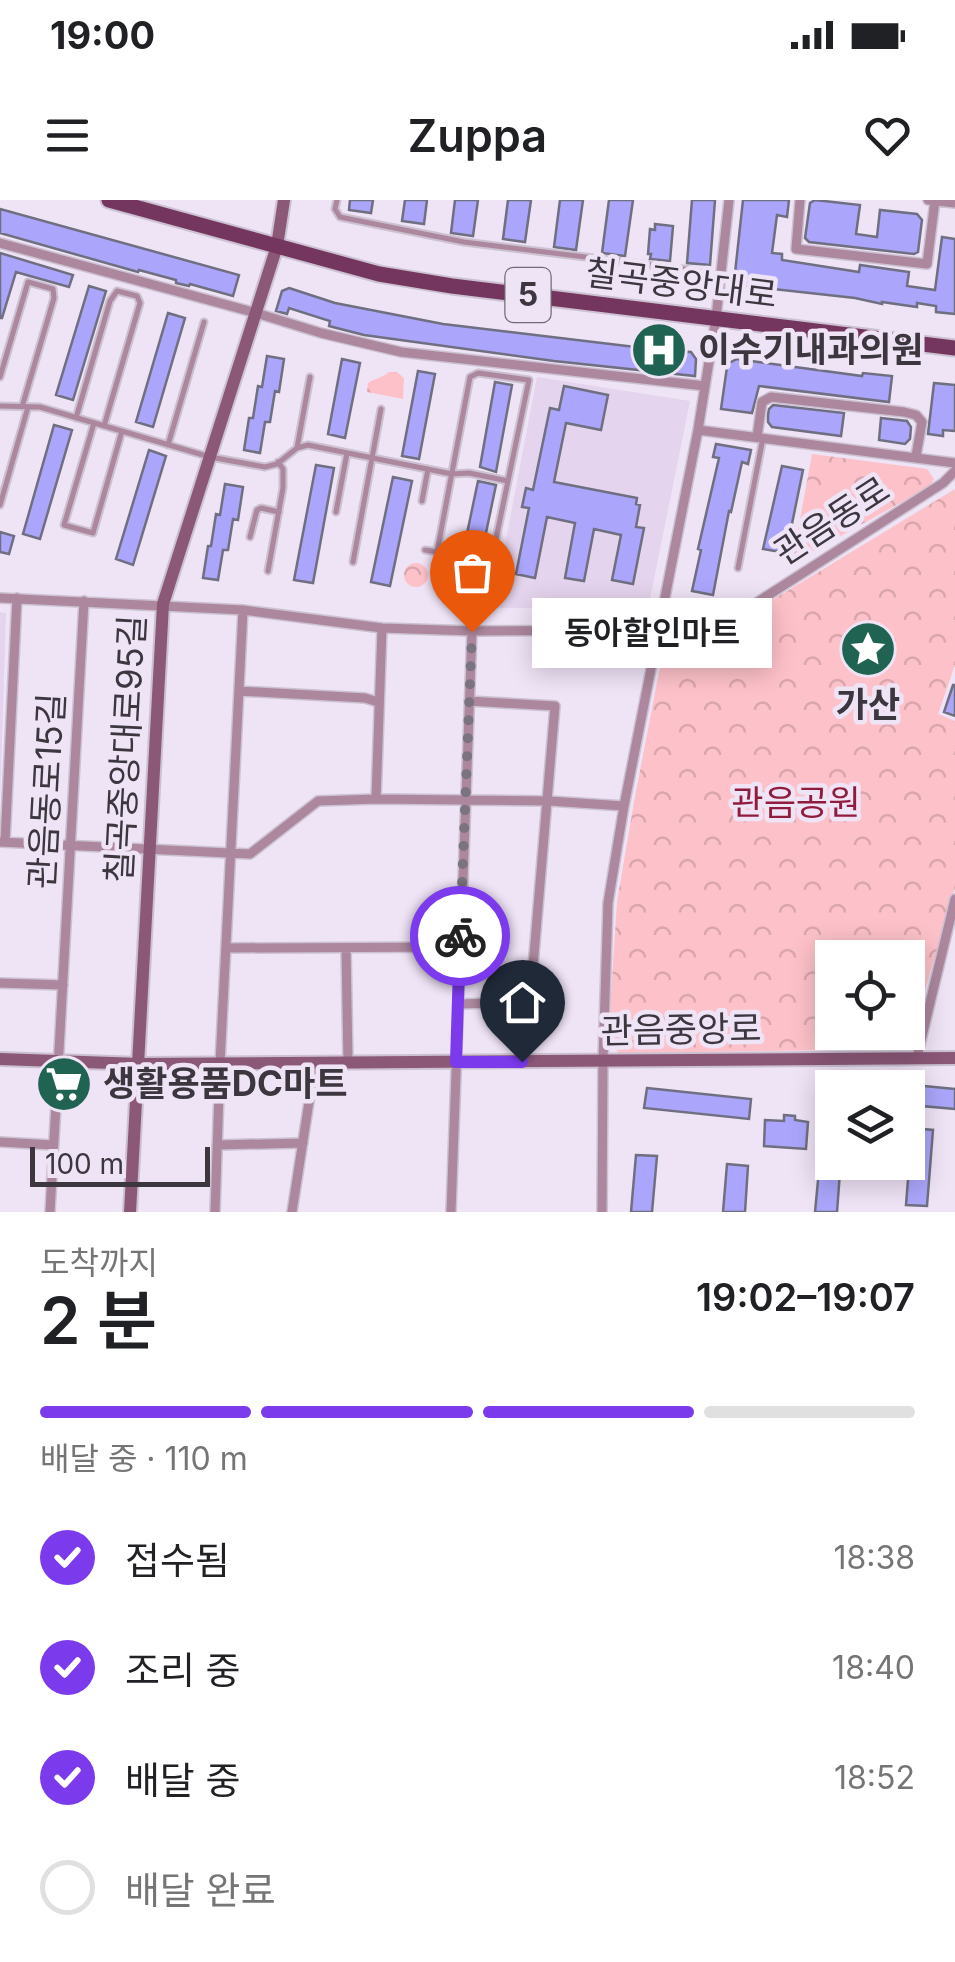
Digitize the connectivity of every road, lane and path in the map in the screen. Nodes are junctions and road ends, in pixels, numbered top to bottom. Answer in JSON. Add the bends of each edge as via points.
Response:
{"nodes":[{"id":1,"x":109,"y":200,"type":"edge"},
{"id":2,"x":284,"y":200,"type":"edge"},
{"id":3,"x":337,"y":200,"type":"edge"},
{"id":4,"x":729,"y":200,"type":"edge"},
{"id":5,"x":800,"y":200,"type":"edge"},
{"id":6,"x":932,"y":200,"type":"edge"},
{"id":7,"x":955,"y":203,"type":"edge"},
{"id":8,"x":0,"y":243,"type":"edge"},
{"id":9,"x":277,"y":246,"type":"junction"},
{"id":10,"x":719,"y":288,"type":"junction"},
{"id":11,"x":256,"y":313,"type":"junction"},
{"id":12,"x":716,"y":318,"type":"junction"},
{"id":13,"x":204,"y":322,"type":"dead end"},
{"id":14,"x":955,"y":348,"type":"edge"},
{"id":15,"x":0,"y":377,"type":"edge"},
{"id":16,"x":310,"y":377,"type":"dead end"},
{"id":17,"x":705,"y":386,"type":"junction"},
{"id":18,"x":0,"y":406,"type":"edge"},
{"id":19,"x":25,"y":407,"type":"junction"},
{"id":20,"x":381,"y":408,"type":"dead end"},
{"id":21,"x":76,"y":418,"type":"junction"},
{"id":22,"x":94,"y":424,"type":"junction"},
{"id":23,"x":104,"y":426,"type":"junction"},
{"id":24,"x":698,"y":430,"type":"junction"},
{"id":25,"x":122,"y":432,"type":"junction"},
{"id":26,"x":760,"y":438,"type":"junction"},
{"id":27,"x":168,"y":445,"type":"junction"},
{"id":28,"x":297,"y":448,"type":"junction"},
{"id":29,"x":347,"y":453,"type":"junction"},
{"id":30,"x":916,"y":456,"type":"junction"},
{"id":31,"x":210,"y":457,"type":"junction"},
{"id":32,"x":371,"y":458,"type":"junction"},
{"id":33,"x":278,"y":462,"type":"junction"},
{"id":34,"x":955,"y":463,"type":"edge"},
{"id":35,"x":428,"y":470,"type":"junction"},
{"id":36,"x":955,"y":471,"type":"edge"},
{"id":37,"x":452,"y":474,"type":"junction"},
{"id":38,"x":508,"y":481,"type":"junction"},
{"id":39,"x":422,"y":501,"type":"dead end"},
{"id":40,"x":0,"y":505,"type":"edge"},
{"id":41,"x":279,"y":512,"type":"junction"},
{"id":42,"x":336,"y":512,"type":"dead end"},
{"id":43,"x":250,"y":537,"type":"dead end"},
{"id":44,"x":425,"y":550,"type":"dead end"},
{"id":45,"x":352,"y":562,"type":"dead end"},
{"id":46,"x":738,"y":568,"type":"dead end"},
{"id":47,"x":268,"y":572,"type":"dead end"},
{"id":48,"x":487,"y":582,"type":"dead end"},
{"id":49,"x":0,"y":598,"type":"edge"},
{"id":50,"x":17,"y":598,"type":"junction"},
{"id":51,"x":84,"y":601,"type":"junction"},
{"id":52,"x":163,"y":604,"type":"junction"},
{"id":53,"x":243,"y":610,"type":"junction"},
{"id":54,"x":382,"y":628,"type":"junction"},
{"id":55,"x":472,"y":632,"type":"junction"},
{"id":56,"x":659,"y":632,"type":"junction"},
{"id":57,"x":238,"y":691,"type":"junction"},
{"id":58,"x":470,"y":701,"type":"junction"},
{"id":59,"x":378,"y":702,"type":"junction"},
{"id":60,"x":376,"y":799,"type":"junction"},
{"id":61,"x":466,"y":800,"type":"junction"},
{"id":62,"x":549,"y":801,"type":"junction"},
{"id":63,"x":624,"y":806,"type":"junction"},
{"id":64,"x":3,"y":842,"type":"edge"},
{"id":65,"x":72,"y":846,"type":"junction"},
{"id":66,"x":149,"y":849,"type":"junction"},
{"id":67,"x":232,"y":854,"type":"junction"},
{"id":68,"x":955,"y":899,"type":"edge"},
{"id":69,"x":460,"y":947,"type":"junction"},
{"id":70,"x":226,"y":948,"type":"junction"},
{"id":71,"x":346,"y":948,"type":"junction"},
{"id":72,"x":0,"y":983,"type":"edge"},
{"id":73,"x":63,"y":984,"type":"junction"},
{"id":74,"x":458,"y":1004,"type":"junction"},
{"id":75,"x":0,"y":1058,"type":"edge"},
{"id":76,"x":918,"y":1058,"type":"junction"},
{"id":77,"x":955,"y":1058,"type":"edge"},
{"id":78,"x":57,"y":1060,"type":"junction"},
{"id":79,"x":602,"y":1060,"type":"junction"},
{"id":80,"x":348,"y":1062,"type":"junction"},
{"id":81,"x":456,"y":1062,"type":"junction"},
{"id":82,"x":315,"y":1063,"type":"junction"},
{"id":83,"x":140,"y":1064,"type":"junction"},
{"id":84,"x":220,"y":1064,"type":"junction"},
{"id":85,"x":0,"y":1142,"type":"edge"},
{"id":86,"x":303,"y":1144,"type":"junction"},
{"id":87,"x":53,"y":1145,"type":"junction"},
{"id":88,"x":217,"y":1146,"type":"junction"},
{"id":89,"x":50,"y":1212,"type":"edge"},
{"id":90,"x":130,"y":1212,"type":"edge"},
{"id":91,"x":215,"y":1212,"type":"edge"},
{"id":92,"x":292,"y":1212,"type":"edge"},
{"id":93,"x":451,"y":1212,"type":"edge"},
{"id":94,"x":602,"y":1212,"type":"edge"}],
"edges":[{"from":1,"to":9,"type":"main road","name":"칠곡중앙대로","number":"5"},
{"from":2,"to":9,"type":"main road","name":"칠곡중앙대로95길"},
{"from":3,"to":10,"type":"lane","via":[[340,217],[464,242],[692,270]]},
{"from":4,"to":10,"type":"street"},
{"from":5,"to":6,"type":"street","via":[[796,250],[927,264]]},
{"from":6,"to":7,"type":"street"},
{"from":8,"to":11,"type":"street"},
{"from":9,"to":11,"type":"main road","name":"칠곡중앙대로95길"},
{"from":9,"to":12,"type":"main road","name":"칠곡중앙대로","number":"5","via":[[452,286]]},
{"from":10,"to":12,"type":"street"},
{"from":11,"to":17,"type":"street","via":[[401,352]]},
{"from":11,"to":31,"type":"main road","name":"칠곡중앙대로95길"},
{"from":12,"to":14,"type":"main road","name":"칠곡중앙대로","number":"5"},
{"from":12,"to":17,"type":"street"},
{"from":13,"to":27,"type":"lane"},
{"from":15,"to":19,"type":"lane","via":[[28,282],[53,289]]},
{"from":16,"to":28,"type":"lane"},
{"from":17,"to":24,"type":"street"},
{"from":18,"to":19,"type":"lane"},
{"from":19,"to":21,"type":"lane"},
{"from":19,"to":40,"type":"lane"},
{"from":20,"to":32,"type":"lane"},
{"from":21,"to":22,"type":"lane"},
{"from":21,"to":23,"type":"lane","via":[[110,301],[116,291],[137,296]]},
{"from":22,"to":23,"type":"lane"},
{"from":22,"to":25,"type":"lane","via":[[64,525],[93,533]]},
{"from":23,"to":25,"type":"lane"},
{"from":24,"to":26,"type":"street"},
{"from":24,"to":56,"type":"street"},
{"from":25,"to":27,"type":"lane"},
{"from":26,"to":30,"type":"street"},
{"from":26,"to":30,"type":"street","via":[[762,402],[771,396],[916,414],[922,422]]},
{"from":26,"to":46,"type":"lane"},
{"from":27,"to":31,"type":"lane"},
{"from":28,"to":29,"type":"lane"},
{"from":28,"to":33,"type":"lane"},
{"from":29,"to":32,"type":"lane"},
{"from":29,"to":42,"type":"lane"},
{"from":30,"to":34,"type":"street"},
{"from":31,"to":33,"type":"lane","via":[[265,467]]},
{"from":31,"to":52,"type":"main road","name":"칠곡중앙대로95길"},
{"from":32,"to":35,"type":"lane"},
{"from":32,"to":45,"type":"lane"},
{"from":33,"to":41,"type":"lane"},
{"from":35,"to":37,"type":"lane"},
{"from":35,"to":39,"type":"lane"},
{"from":36,"to":56,"type":"street","name":"관음동로","via":[[714,630]]},
{"from":37,"to":38,"type":"lane"},
{"from":37,"to":38,"type":"lane","via":[[470,377],[478,373],[529,380]]},
{"from":37,"to":44,"type":"lane","via":[[437,552]]},
{"from":38,"to":48,"type":"lane"},
{"from":41,"to":43,"type":"lane","via":[[257,510]]},
{"from":41,"to":47,"type":"lane"},
{"from":49,"to":50,"type":"street","name":"관음동로"},
{"from":50,"to":51,"type":"street","name":"관음동로"},
{"from":50,"to":64,"type":"street"},
{"from":51,"to":52,"type":"street","name":"관음동로"},
{"from":51,"to":65,"type":"street","name":"관음동로15길"},
{"from":52,"to":53,"type":"street","name":"관음동로"},
{"from":52,"to":66,"type":"main road","name":"칠곡중앙대로95길"},
{"from":53,"to":54,"type":"street","name":"관음동로"},
{"from":53,"to":57,"type":"street"},
{"from":54,"to":55,"type":"street","name":"관음동로"},
{"from":54,"to":59,"type":"street"},
{"from":55,"to":56,"type":"street","name":"관음동로"},
{"from":55,"to":58,"type":"street"},
{"from":56,"to":63,"type":"street"},
{"from":57,"to":59,"type":"street"},
{"from":57,"to":67,"type":"street"},
{"from":58,"to":61,"type":"street"},
{"from":58,"to":62,"type":"street","via":[[555,706]]},
{"from":59,"to":60,"type":"street"},
{"from":60,"to":61,"type":"street"},
{"from":60,"to":67,"type":"street","via":[[318,801],[250,854]]},
{"from":61,"to":62,"type":"street"},
{"from":61,"to":69,"type":"street"},
{"from":62,"to":63,"type":"street"},
{"from":62,"to":74,"type":"street","via":[[530,1002]]},
{"from":63,"to":79,"type":"street","via":[[608,903]]},
{"from":64,"to":65,"type":"street"},
{"from":65,"to":66,"type":"street"},
{"from":65,"to":73,"type":"street","name":"관음동로15길"},
{"from":66,"to":67,"type":"street"},
{"from":66,"to":83,"type":"main road","name":"칠곡중앙대로95길"},
{"from":67,"to":70,"type":"street"},
{"from":68,"to":76,"type":"street"},
{"from":69,"to":71,"type":"street"},
{"from":69,"to":74,"type":"street"},
{"from":70,"to":71,"type":"street"},
{"from":70,"to":84,"type":"street"},
{"from":71,"to":80,"type":"street"},
{"from":72,"to":73,"type":"street"},
{"from":73,"to":78,"type":"street","name":"관음동로15길"},
{"from":74,"to":81,"type":"street"},
{"from":75,"to":78,"type":"main road","name":"관음중앙로"},
{"from":76,"to":77,"type":"main road","name":"관음중앙로"},
{"from":76,"to":79,"type":"main road","name":"관음중앙로"},
{"from":78,"to":83,"type":"main road","name":"관음중앙로"},
{"from":78,"to":87,"type":"street","name":"관음동로15길"},
{"from":79,"to":81,"type":"main road","name":"관음중앙로"},
{"from":79,"to":94,"type":"street"},
{"from":80,"to":81,"type":"main road","name":"관음중앙로"},
{"from":80,"to":82,"type":"main road","name":"관음중앙로"},
{"from":81,"to":93,"type":"street"},
{"from":82,"to":84,"type":"main road","name":"관음중앙로"},
{"from":82,"to":86,"type":"street"},
{"from":83,"to":84,"type":"main road","name":"관음중앙로"},
{"from":83,"to":90,"type":"main road","name":"칠곡중앙대로95길"},
{"from":84,"to":88,"type":"street"},
{"from":85,"to":87,"type":"street"},
{"from":86,"to":88,"type":"street"},
{"from":86,"to":92,"type":"street"},
{"from":87,"to":89,"type":"street","name":"관음동로15길"},
{"from":88,"to":91,"type":"street"}]}
